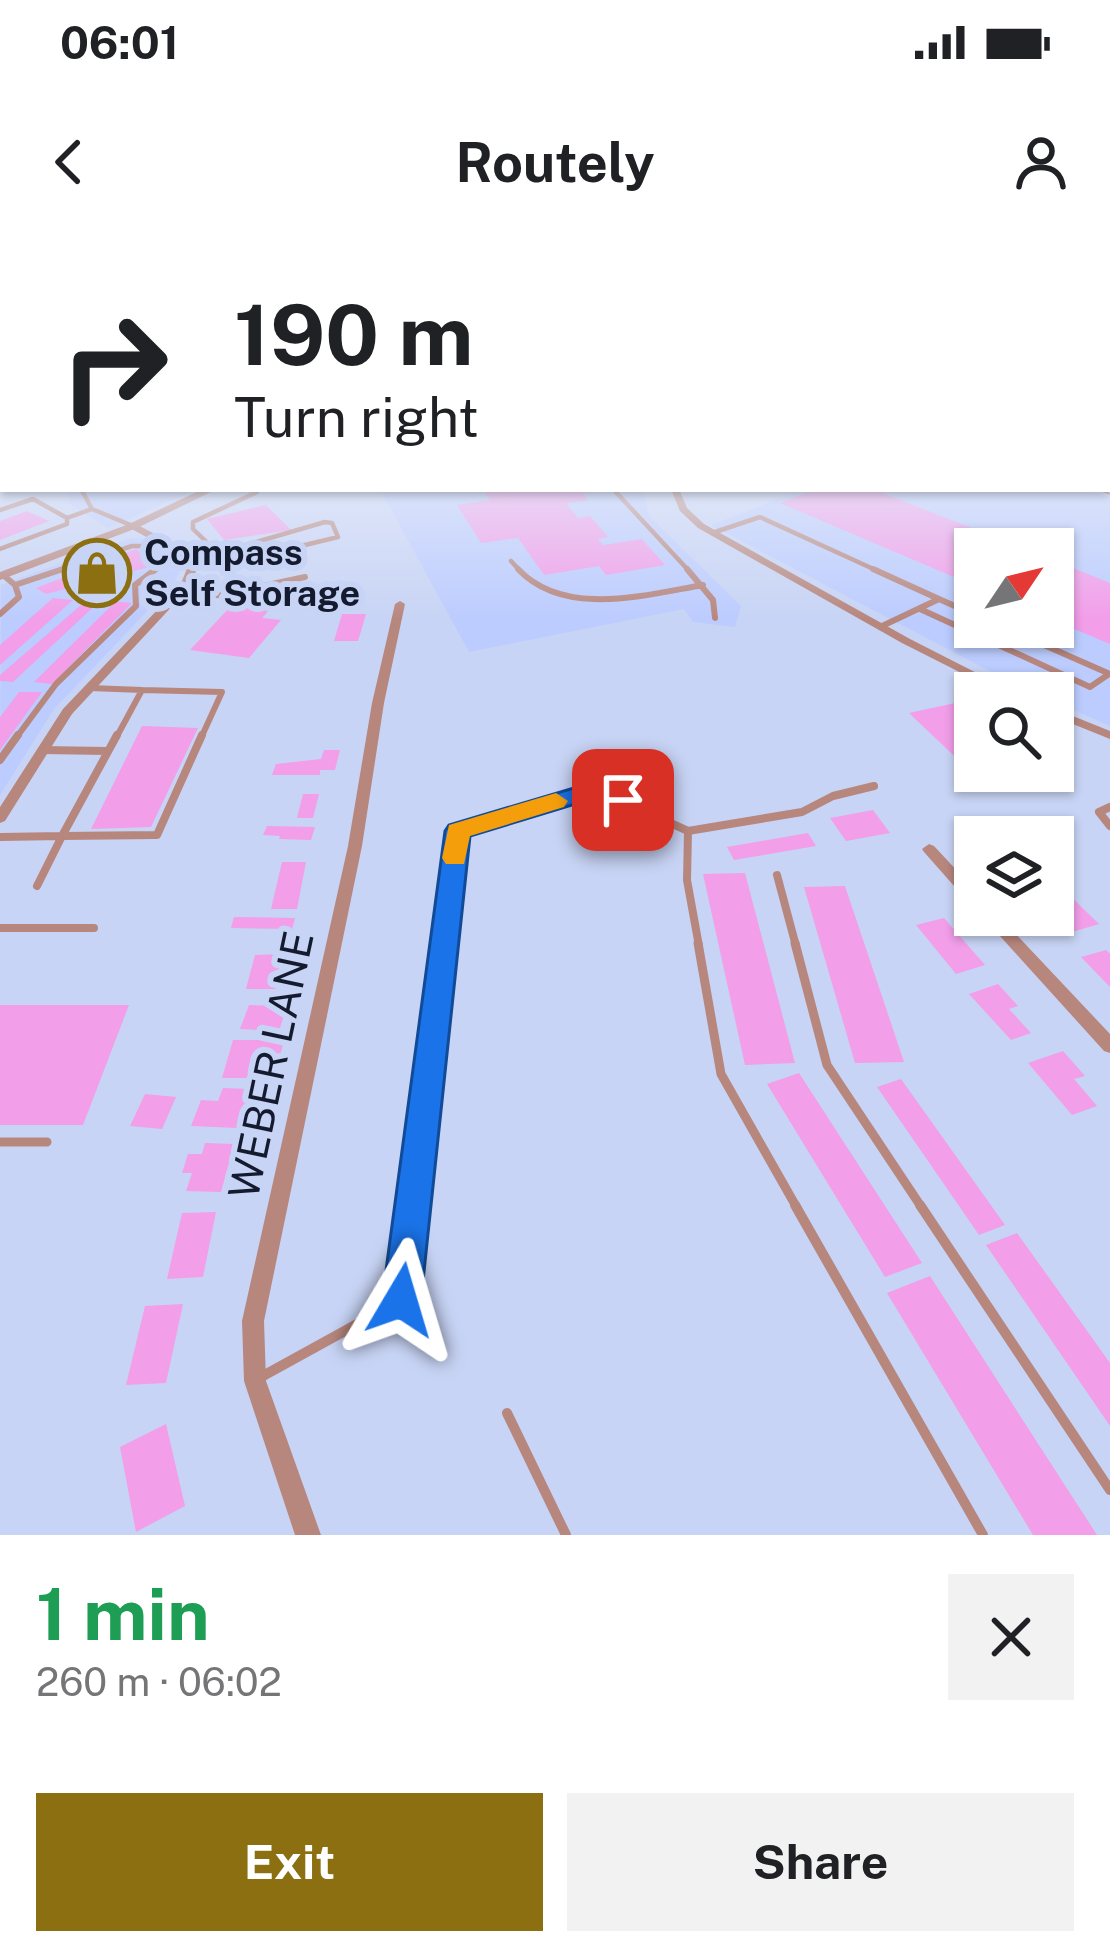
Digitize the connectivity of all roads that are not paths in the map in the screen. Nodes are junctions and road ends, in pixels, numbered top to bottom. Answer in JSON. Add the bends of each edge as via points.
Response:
{"nodes":[{"id":1,"x":86,"y":498,"type":"edge"},
{"id":2,"x":192,"y":498,"type":"edge"},
{"id":3,"x":243,"y":498,"type":"edge"},
{"id":4,"x":622,"y":498,"type":"edge"},
{"id":5,"x":680,"y":498,"type":"edge"},
{"id":6,"x":92,"y":509,"type":"junction"},
{"id":7,"x":0,"y":510,"type":"edge"},
{"id":8,"x":67,"y":518,"type":"junction"},
{"id":9,"x":133,"y":526,"type":"junction"},
{"id":10,"x":712,"y":533,"type":"junction"},
{"id":11,"x":0,"y":549,"type":"edge"},
{"id":12,"x":218,"y":553,"type":"junction"},
{"id":13,"x":511,"y":561,"type":"dead end"},
{"id":14,"x":189,"y":562,"type":"junction"},
{"id":15,"x":1,"y":575,"type":"edge"},
{"id":16,"x":305,"y":577,"type":"dead end"},
{"id":17,"x":15,"y":585,"type":"junction"},
{"id":18,"x":703,"y":585,"type":"junction"},
{"id":19,"x":178,"y":596,"type":"junction"},
{"id":20,"x":939,"y":599,"type":"junction"},
{"id":21,"x":400,"y":604,"type":"dead end"},
{"id":22,"x":954,"y":605,"type":"edge"},
{"id":23,"x":919,"y":608,"type":"junction"},
{"id":24,"x":0,"y":614,"type":"edge"},
{"id":25,"x":715,"y":618,"type":"dead end"},
{"id":26,"x":954,"y":625,"type":"edge"},
{"id":27,"x":880,"y":627,"type":"junction"},
{"id":28,"x":1004,"y":648,"type":"edge"},
{"id":29,"x":1050,"y":648,"type":"edge"},
{"id":30,"x":969,"y":672,"type":"edge"},
{"id":31,"x":1109,"y":674,"type":"edge"},
{"id":32,"x":89,"y":688,"type":"junction"},
{"id":33,"x":142,"y":690,"type":"junction"},
{"id":34,"x":1074,"y":720,"type":"edge"},
{"id":35,"x":1110,"y":735,"type":"edge"},
{"id":36,"x":40,"y":750,"type":"junction"},
{"id":37,"x":107,"y":751,"type":"junction"},
{"id":38,"x":0,"y":760,"type":"edge"},
{"id":39,"x":874,"y":786,"type":"dead end"},
{"id":40,"x":1110,"y":807,"type":"edge"},
{"id":41,"x":0,"y":818,"type":"edge"},
{"id":42,"x":1110,"y":826,"type":"edge"},
{"id":43,"x":688,"y":831,"type":"junction"},
{"id":44,"x":62,"y":836,"type":"junction"},
{"id":45,"x":0,"y":837,"type":"edge"},
{"id":46,"x":928,"y":849,"type":"dead end"},
{"id":47,"x":777,"y":875,"type":"dead end"},
{"id":48,"x":954,"y":877,"type":"edge"},
{"id":49,"x":37,"y":886,"type":"dead end"},
{"id":50,"x":0,"y":928,"type":"edge"},
{"id":51,"x":94,"y":928,"type":"dead end"},
{"id":52,"x":1008,"y":936,"type":"edge"},
{"id":53,"x":1110,"y":1046,"type":"edge"},
{"id":54,"x":0,"y":1142,"type":"edge"},
{"id":55,"x":47,"y":1142,"type":"dead end"},
{"id":56,"x":255,"y":1381,"type":"junction"},
{"id":57,"x":507,"y":1413,"type":"dead end"},
{"id":58,"x":1110,"y":1490,"type":"edge"},
{"id":59,"x":308,"y":1535,"type":"edge"},
{"id":60,"x":566,"y":1535,"type":"edge"},
{"id":61,"x":982,"y":1535,"type":"edge"}],
"edges":[{"from":1,"to":6,"type":"lane"},
{"from":2,"to":9,"type":"street"},
{"from":3,"to":12,"type":"lane","via":[[193,522]]},
{"from":4,"to":18,"type":"lane"},
{"from":5,"to":10,"type":"street"},
{"from":6,"to":8,"type":"lane"},
{"from":6,"to":9,"type":"lane"},
{"from":7,"to":8,"type":"lane","via":[[33,499]]},
{"from":8,"to":11,"type":"lane"},
{"from":9,"to":14,"type":"street"},
{"from":9,"to":15,"type":"street"},
{"from":10,"to":20,"type":"lane","via":[[760,518]]},
{"from":10,"to":27,"type":"street"},
{"from":12,"to":12,"type":"lane","via":[[325,522],[338,537],[276,552]]},
{"from":12,"to":14,"type":"lane"},
{"from":13,"to":18,"type":"lane","via":[[544,589],[580,598]]},
{"from":14,"to":19,"type":"street"},
{"from":15,"to":17,"type":"lane"},
{"from":16,"to":19,"type":"lane"},
{"from":17,"to":24,"type":"lane","via":[[19,597]]},
{"from":17,"to":38,"type":"lane","via":[[132,546],[165,562],[135,585],[136,606],[56,684]]},
{"from":18,"to":25,"type":"lane"},
{"from":19,"to":32,"type":"street"},
{"from":20,"to":22,"type":"lane"},
{"from":20,"to":23,"type":"lane"},
{"from":21,"to":56,"type":"street","name":"WEBER LANE","via":[[253,1321]]},
{"from":23,"to":26,"type":"lane"},
{"from":23,"to":27,"type":"lane"},
{"from":27,"to":30,"type":"street"},
{"from":28,"to":31,"type":"lane","via":[[1090,687]]},
{"from":29,"to":31,"type":"lane"},
{"from":32,"to":33,"type":"lane"},
{"from":32,"to":36,"type":"street"},
{"from":33,"to":37,"type":"lane"},
{"from":33,"to":44,"type":"lane","via":[[222,692],[157,836]]},
{"from":34,"to":35,"type":"street"},
{"from":36,"to":37,"type":"lane"},
{"from":36,"to":41,"type":"street"},
{"from":37,"to":44,"type":"lane"},
{"from":39,"to":43,"type":"lane","via":[[802,812]]},
{"from":40,"to":42,"type":"lane","via":[[1100,812]]},
{"from":43,"to":56,"type":"lane","via":[[605,793],[584,793],[458,831],[401,1300]]},
{"from":43,"to":61,"type":"lane","via":[[687,880],[721,1074]]},
{"from":44,"to":45,"type":"lane"},
{"from":44,"to":49,"type":"lane"},
{"from":46,"to":48,"type":"street"},
{"from":47,"to":58,"type":"lane","via":[[827,1065]]},
{"from":50,"to":51,"type":"lane"},
{"from":52,"to":53,"type":"street"},
{"from":54,"to":55,"type":"lane"},
{"from":56,"to":59,"type":"street","name":"WEBER LANE"},
{"from":57,"to":60,"type":"lane"}]}
